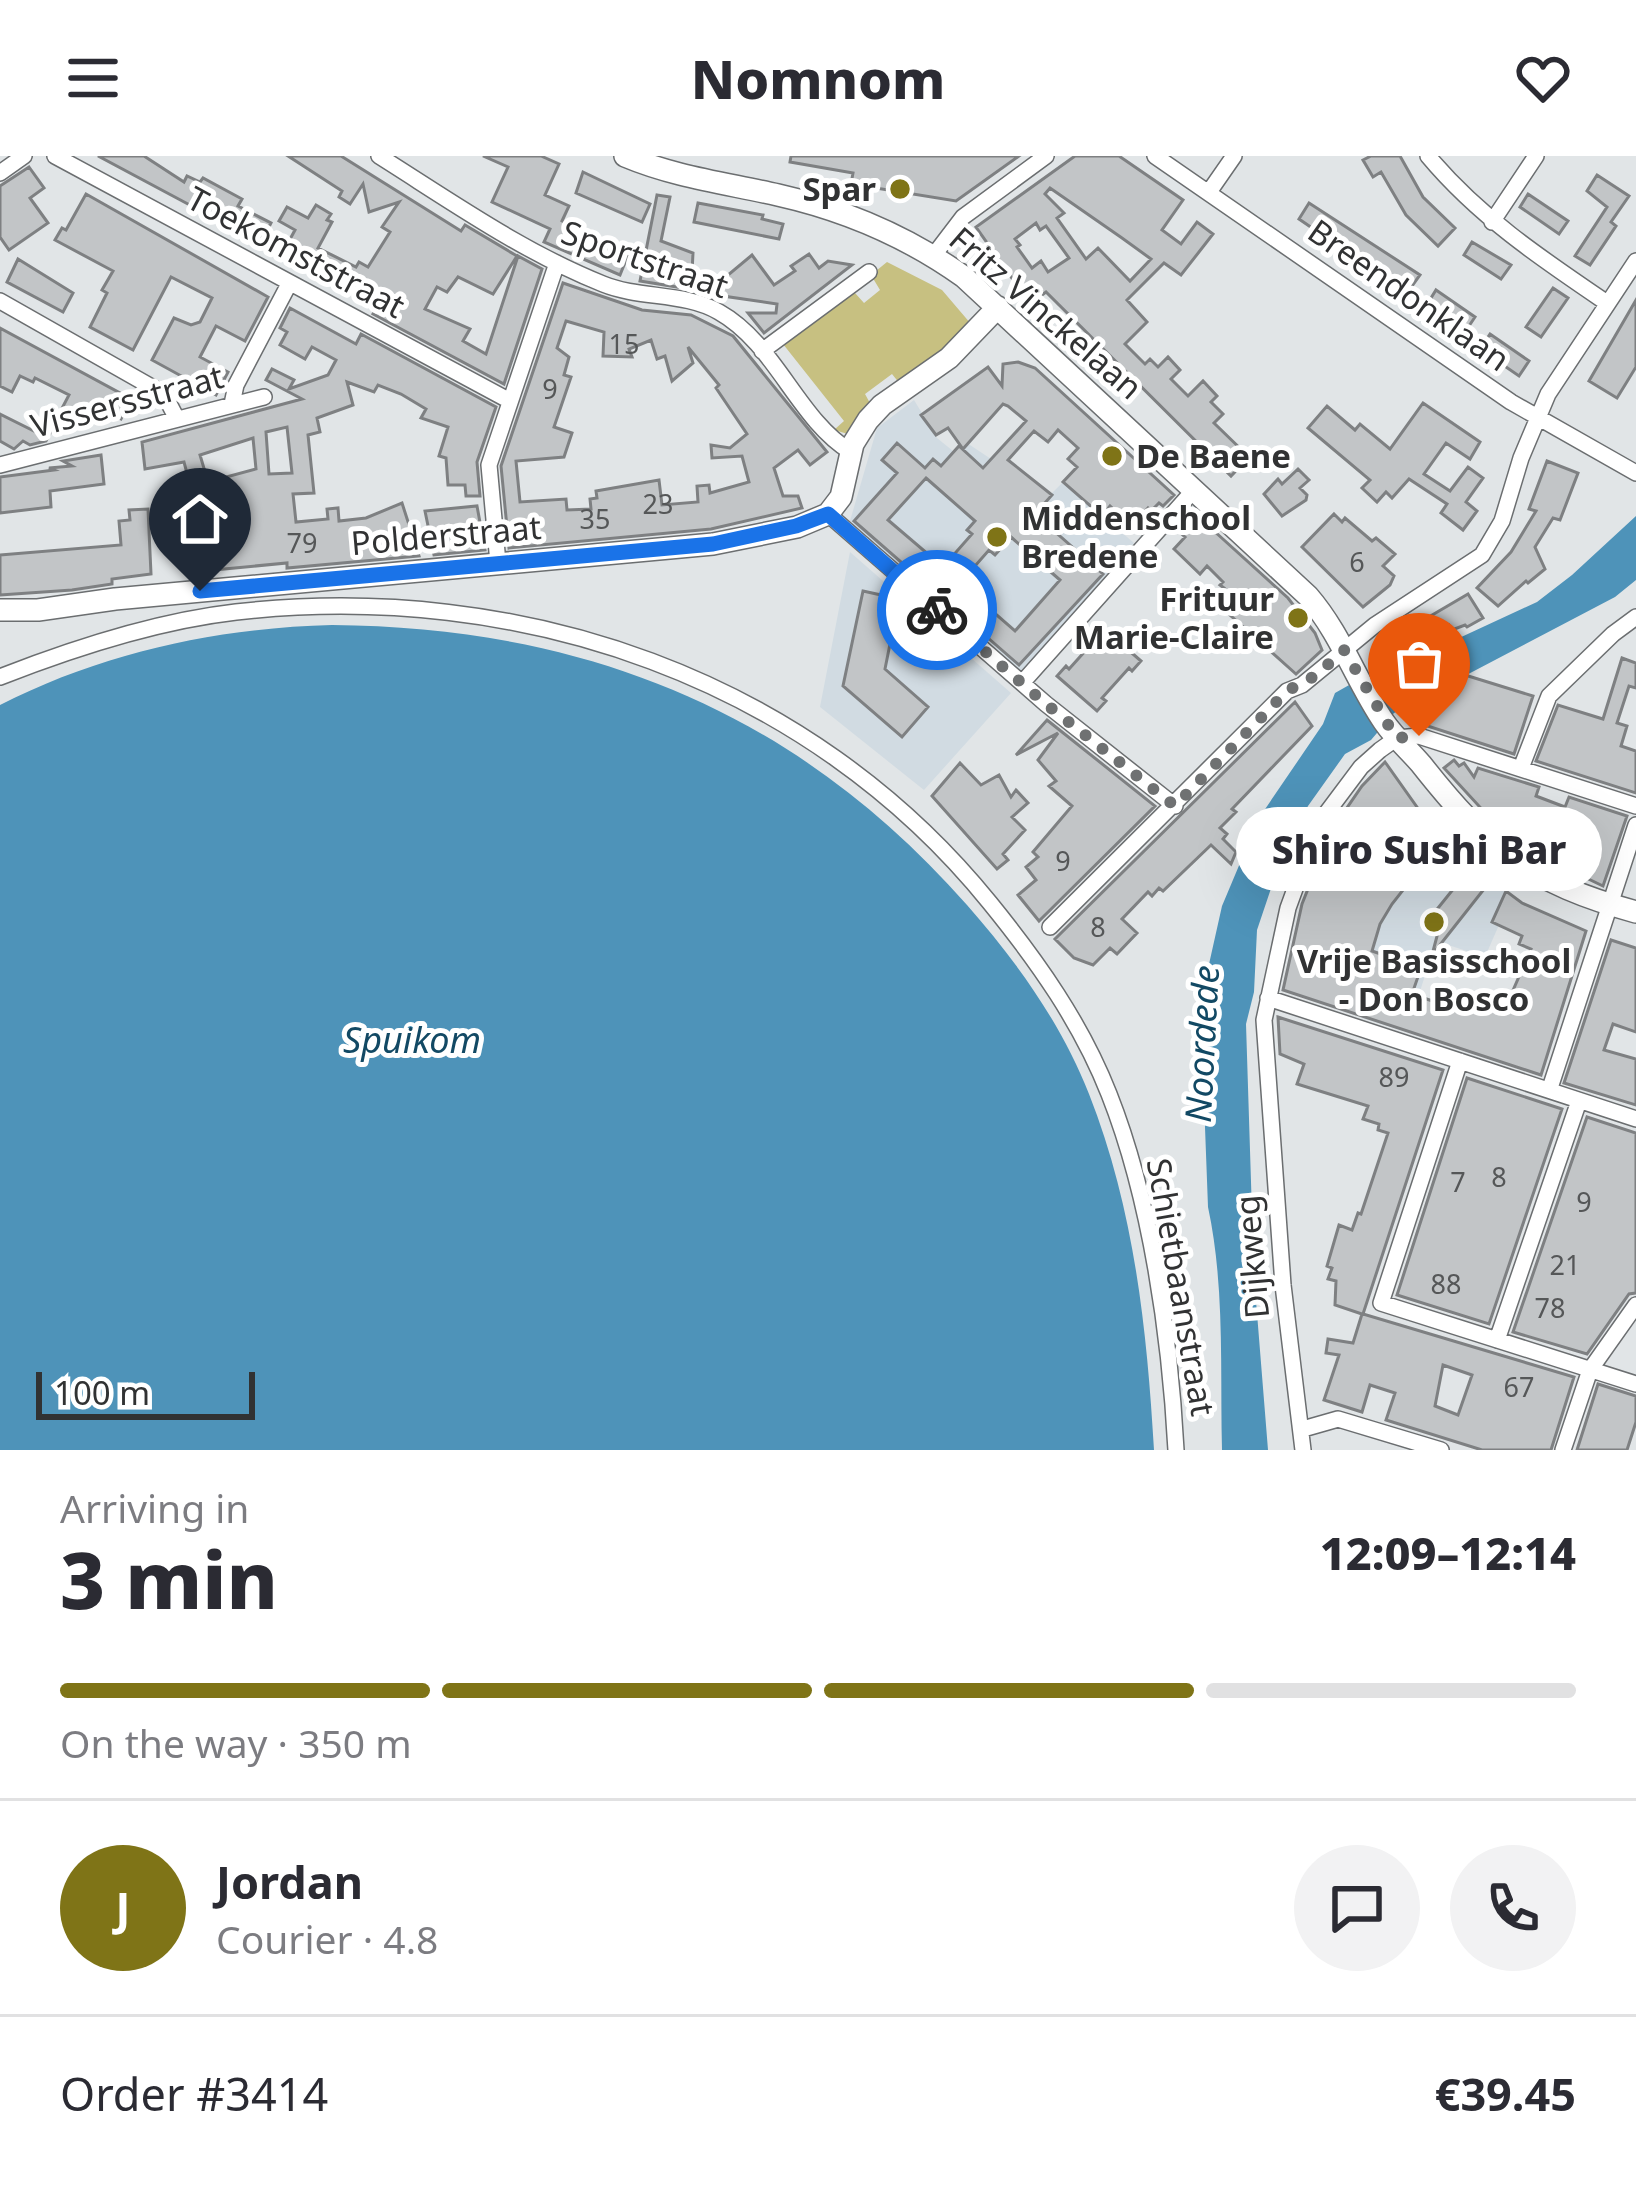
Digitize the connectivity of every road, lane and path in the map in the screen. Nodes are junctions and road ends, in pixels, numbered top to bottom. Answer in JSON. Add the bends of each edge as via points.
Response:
{"nodes":[{"id":1,"x":24,"y":156,"type":"edge"},
{"id":2,"x":55,"y":156,"type":"edge"},
{"id":3,"x":380,"y":156,"type":"edge"},
{"id":4,"x":625,"y":156,"type":"edge"},
{"id":5,"x":1046,"y":156,"type":"edge"},
{"id":6,"x":1155,"y":156,"type":"edge"},
{"id":7,"x":1234,"y":156,"type":"edge"},
{"id":8,"x":1428,"y":156,"type":"edge"},
{"id":9,"x":1536,"y":156,"type":"edge"},
{"id":10,"x":0,"y":173,"type":"edge"},
{"id":11,"x":1209,"y":192,"type":"junction"},
{"id":12,"x":1492,"y":222,"type":"junction"},
{"id":13,"x":934,"y":255,"type":"junction"},
{"id":14,"x":1636,"y":261,"type":"edge"},
{"id":15,"x":557,"y":263,"type":"junction"},
{"id":16,"x":869,"y":272,"type":"dead end"},
{"id":17,"x":289,"y":284,"type":"junction"},
{"id":18,"x":0,"y":301,"type":"edge"},
{"id":19,"x":1607,"y":303,"type":"junction"},
{"id":20,"x":998,"y":307,"type":"junction"},
{"id":21,"x":762,"y":351,"type":"junction"},
{"id":22,"x":264,"y":397,"type":"dead end"},
{"id":23,"x":510,"y":400,"type":"junction"},
{"id":24,"x":232,"y":404,"type":"junction"},
{"id":25,"x":177,"y":419,"type":"junction"},
{"id":26,"x":1537,"y":419,"type":"junction"},
{"id":27,"x":851,"y":452,"type":"junction"},
{"id":28,"x":2,"y":460,"type":"edge"},
{"id":29,"x":1636,"y":473,"type":"edge"},
{"id":30,"x":1194,"y":490,"type":"junction"},
{"id":31,"x":828,"y":514,"type":"junction"},
{"id":32,"x":498,"y":563,"type":"junction"},
{"id":33,"x":0,"y":610,"type":"edge"},
{"id":34,"x":1636,"y":617,"type":"edge"},
{"id":35,"x":1613,"y":634,"type":"junction"},
{"id":36,"x":1636,"y":640,"type":"edge"},
{"id":37,"x":1344,"y":650,"type":"junction"},
{"id":38,"x":0,"y":677,"type":"edge"},
{"id":39,"x":1022,"y":683,"type":"junction"},
{"id":40,"x":1390,"y":730,"type":"junction"},
{"id":41,"x":1521,"y":768,"type":"junction"},
{"id":42,"x":1175,"y":806,"type":"junction"},
{"id":43,"x":1636,"y":806,"type":"edge"},
{"id":44,"x":1636,"y":825,"type":"edge"},
{"id":45,"x":1611,"y":905,"type":"junction"},
{"id":46,"x":1636,"y":912,"type":"edge"},
{"id":47,"x":1050,"y":927,"type":"dead end"},
{"id":48,"x":1268,"y":998,"type":"junction"},
{"id":49,"x":1460,"y":1061,"type":"junction"},
{"id":50,"x":1550,"y":1088,"type":"junction"},
{"id":51,"x":1580,"y":1101,"type":"junction"},
{"id":52,"x":1636,"y":1119,"type":"edge"},
{"id":53,"x":1636,"y":1305,"type":"edge"},
{"id":54,"x":1497,"y":1340,"type":"junction"},
{"id":55,"x":1590,"y":1370,"type":"junction"},
{"id":56,"x":1636,"y":1384,"type":"edge"},
{"id":57,"x":1303,"y":1429,"type":"junction"},
{"id":58,"x":1176,"y":1444,"type":"edge"},
{"id":59,"x":1304,"y":1450,"type":"edge"},
{"id":60,"x":1441,"y":1450,"type":"edge"},
{"id":61,"x":1563,"y":1450,"type":"edge"}],
"edges":[{"from":1,"to":10,"type":"street"},
{"from":2,"to":17,"type":"street","name":"Toekomststraat"},
{"from":3,"to":15,"type":"street","name":"Sportstraat"},
{"from":4,"to":13,"type":"street","name":"Fritz Vinckelaan","via":[[693,180],[820,206]]},
{"from":5,"to":13,"type":"street","via":[[963,217]]},
{"from":6,"to":11,"type":"street","name":"Breendonklaan"},
{"from":7,"to":11,"type":"street"},
{"from":8,"to":12,"type":"street"},
{"from":9,"to":12,"type":"street"},
{"from":11,"to":26,"type":"street","name":"Breendonklaan"},
{"from":12,"to":19,"type":"street"},
{"from":13,"to":20,"type":"street","name":"Fritz Vinckelaan"},
{"from":14,"to":19,"type":"street"},
{"from":15,"to":21,"type":"street","name":"Sportstraat","via":[[611,287],[719,312]]},
{"from":15,"to":23,"type":"street"},
{"from":16,"to":21,"type":"street"},
{"from":17,"to":23,"type":"street","name":"Toekomststraat"},
{"from":17,"to":24,"type":"street"},
{"from":18,"to":25,"type":"street","via":[[164,394]]},
{"from":19,"to":26,"type":"street"},
{"from":20,"to":27,"type":"street","via":[[949,358],[874,412]]},
{"from":20,"to":30,"type":"street","name":"Fritz Vinckelaan"},
{"from":21,"to":27,"type":"street","name":"Sportstraat"},
{"from":22,"to":24,"type":"street","name":"Vissersstraat"},
{"from":23,"to":32,"type":"street","via":[[489,465]]},
{"from":24,"to":25,"type":"street","name":"Vissersstraat"},
{"from":25,"to":28,"type":"street","name":"Vissersstraat"},
{"from":26,"to":29,"type":"street","name":"Breendonklaan"},
{"from":26,"to":37,"type":"street","via":[[1482,555]]},
{"from":27,"to":31,"type":"street"},
{"from":30,"to":37,"type":"street","name":"Fritz Vinckelaan","via":[[1308,596]]},
{"from":30,"to":39,"type":"street"},
{"from":31,"to":32,"type":"street","name":"Polderstraat","via":[[743,540]]},
{"from":31,"to":39,"type":"street"},
{"from":32,"to":33,"type":"street","name":"Polderstraat"},
{"from":34,"to":35,"type":"street"},
{"from":35,"to":36,"type":"street"},
{"from":35,"to":41,"type":"street","via":[[1549,696]]},
{"from":37,"to":40,"type":"street","name":"Fritz Vinckelaan"},
{"from":37,"to":42,"type":"street","via":[[1287,691]]},
{"from":38,"to":58,"type":"street","name":"Schietbaanstraat","via":[[233,612],[417,609],[621,650],[729,694],[823,746],[894,802],[975,884],[1040,964],[1087,1045],[1126,1144],[1149,1240]]},
{"from":39,"to":42,"type":"street"},
{"from":40,"to":41,"type":"street"},
{"from":40,"to":45,"type":"street","name":"Fritz Vinckelaan","via":[[1492,845],[1546,880]]},
{"from":40,"to":48,"type":"street","name":"Dijkweg","via":[[1319,823],[1294,886]]},
{"from":41,"to":43,"type":"street"},
{"from":42,"to":47,"type":"street"},
{"from":44,"to":45,"type":"street"},
{"from":45,"to":46,"type":"street","name":"Fritz Vinckelaan"},
{"from":45,"to":50,"type":"street"},
{"from":48,"to":49,"type":"street"},
{"from":48,"to":57,"type":"street","name":"Dijkweg","via":[[1265,1058]]},
{"from":49,"to":50,"type":"street"},
{"from":49,"to":54,"type":"street","via":[[1381,1303]]},
{"from":50,"to":51,"type":"street"},
{"from":51,"to":52,"type":"street"},
{"from":51,"to":54,"type":"street"},
{"from":53,"to":55,"type":"street"},
{"from":54,"to":55,"type":"street"},
{"from":55,"to":56,"type":"street"},
{"from":55,"to":61,"type":"street"},
{"from":57,"to":59,"type":"street","name":"Dijkweg"},
{"from":57,"to":60,"type":"street","via":[[1339,1420]]}]}
